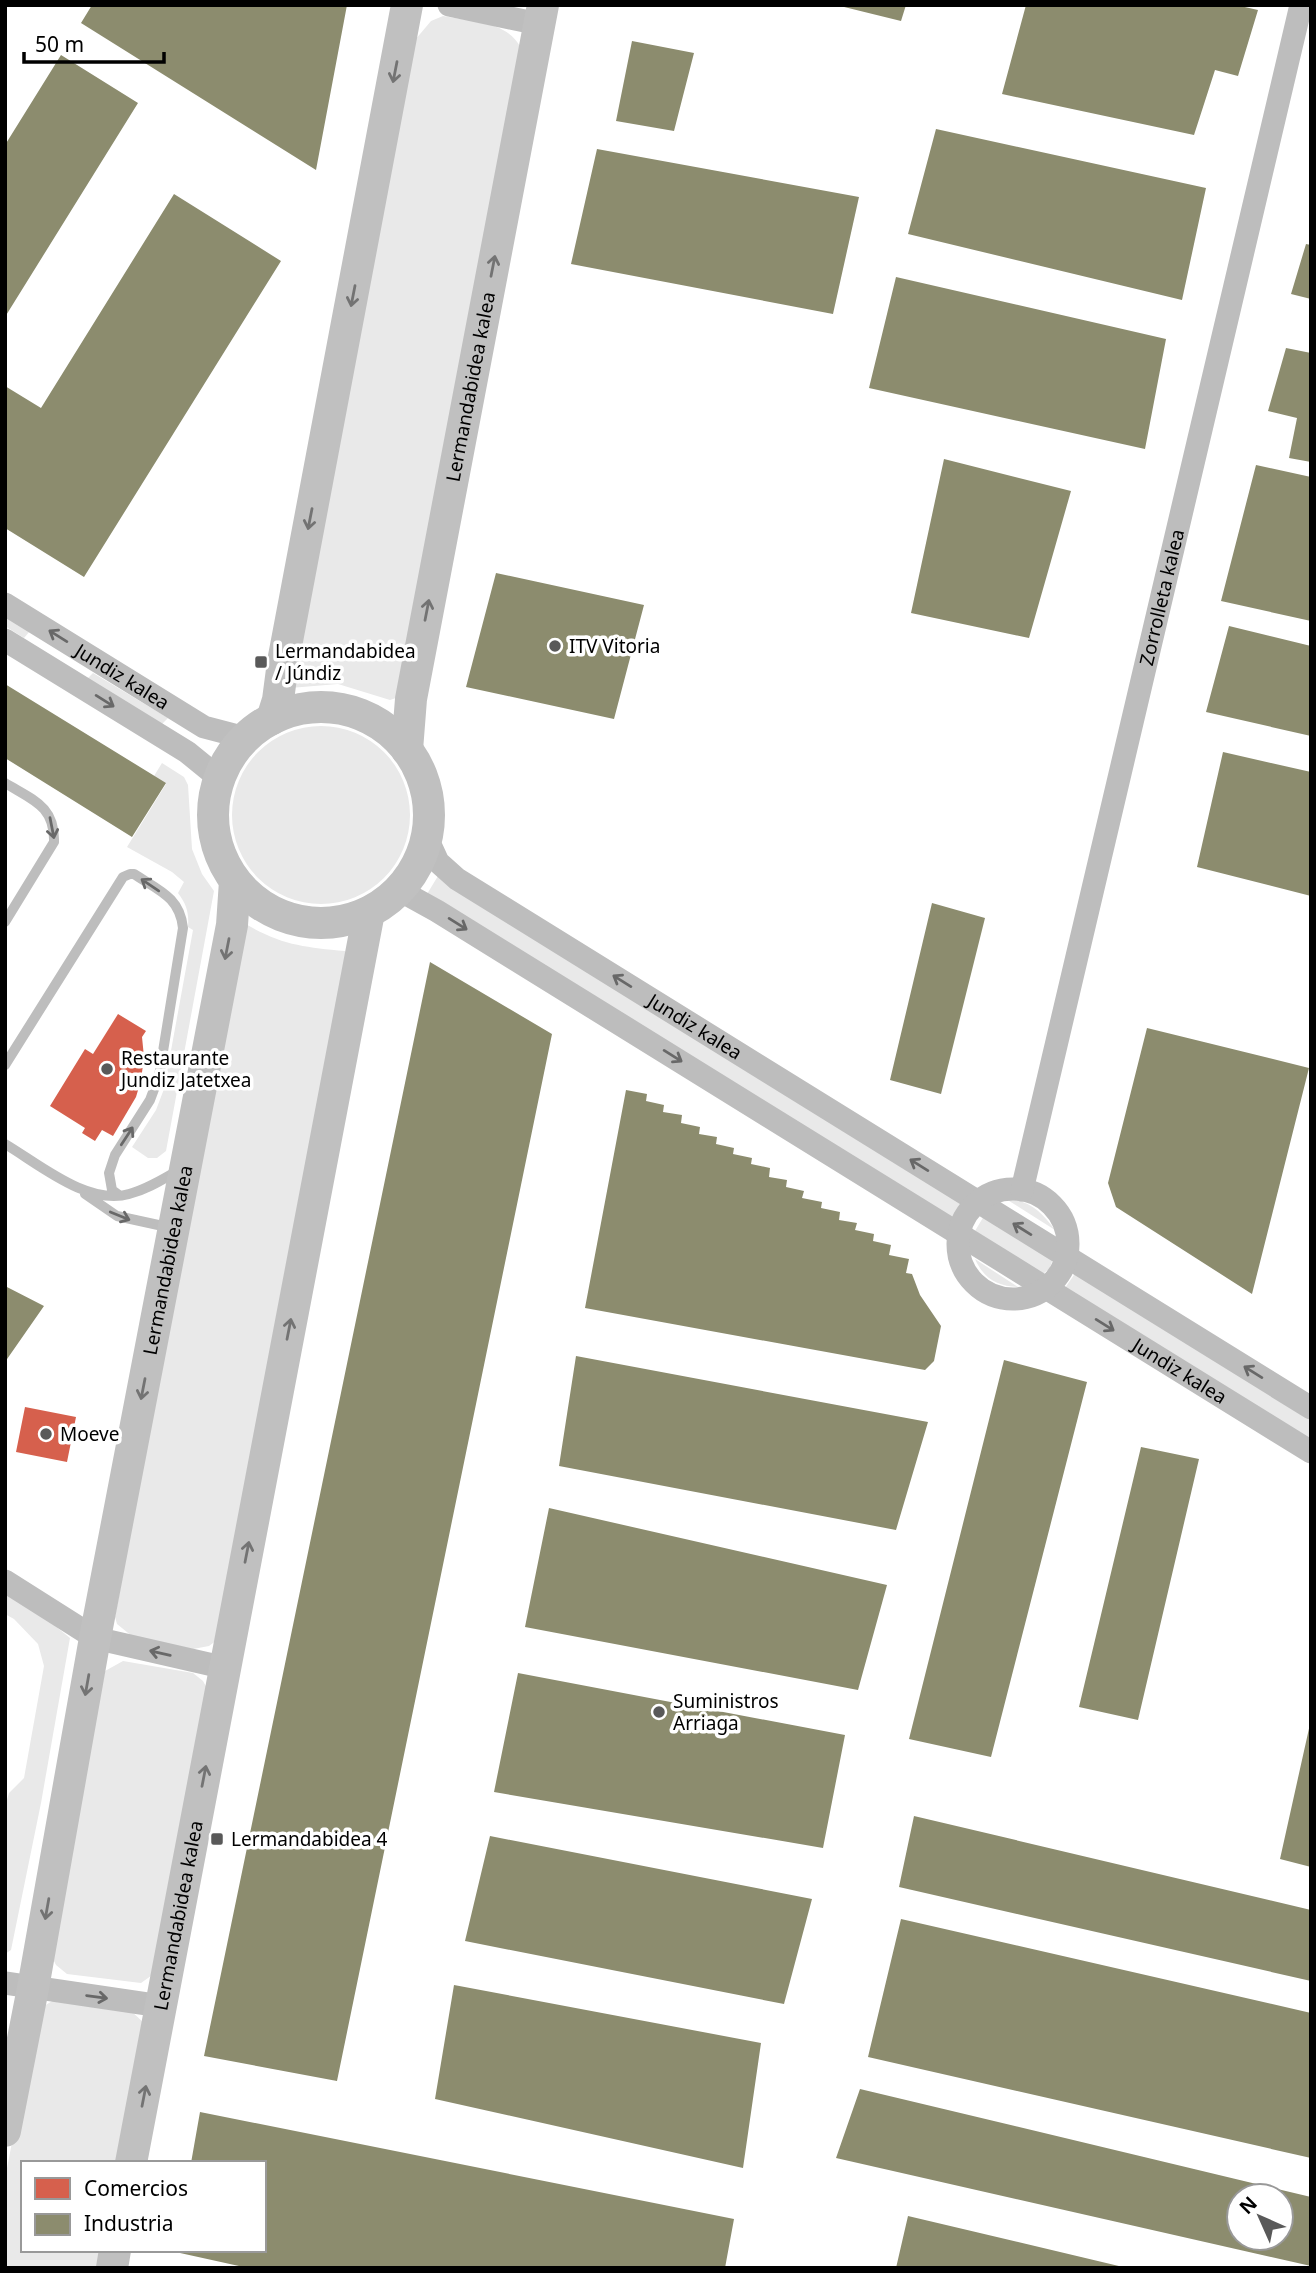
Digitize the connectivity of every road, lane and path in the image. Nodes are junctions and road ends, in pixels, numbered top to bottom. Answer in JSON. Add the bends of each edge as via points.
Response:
{"nodes":[{"id":1,"x":407,"y":5,"type":"edge"},
{"id":2,"x":449,"y":5,"type":"edge"},
{"id":3,"x":1301,"y":5,"type":"edge"},
{"id":4,"x":541,"y":15,"type":"edge"},
{"id":5,"x":5,"y":604,"type":"edge"},
{"id":6,"x":5,"y":639,"type":"edge"},
{"id":7,"x":272,"y":719,"type":"junction"},
{"id":8,"x":246,"y":738,"type":"junction"},
{"id":9,"x":407,"y":750,"type":"junction"},
{"id":10,"x":219,"y":778,"type":"junction"},
{"id":11,"x":5,"y":783,"type":"edge"},
{"id":12,"x":427,"y":838,"type":"junction"},
{"id":13,"x":235,"y":881,"type":"junction"},
{"id":14,"x":399,"y":890,"type":"junction"},
{"id":15,"x":369,"y":912,"type":"junction"},
{"id":16,"x":7,"y":914,"type":"edge"},
{"id":17,"x":5,"y":1065,"type":"edge"},
{"id":18,"x":5,"y":1144,"type":"edge"},
{"id":19,"x":186,"y":1166,"type":"junction"},
{"id":20,"x":74,"y":1186,"type":"junction"},
{"id":21,"x":1023,"y":1190,"type":"junction"},
{"id":22,"x":119,"y":1195,"type":"junction"},
{"id":23,"x":978,"y":1201,"type":"junction"},
{"id":24,"x":174,"y":1229,"type":"junction"},
{"id":25,"x":958,"y":1234,"type":"junction"},
{"id":26,"x":1067,"y":1257,"type":"junction"},
{"id":27,"x":1047,"y":1289,"type":"junction"},
{"id":28,"x":1311,"y":1408,"type":"edge"},
{"id":29,"x":1311,"y":1452,"type":"edge"},
{"id":30,"x":5,"y":1581,"type":"edge"},
{"id":31,"x":95,"y":1638,"type":"junction"},
{"id":32,"x":226,"y":1668,"type":"junction"},
{"id":33,"x":19,"y":1985,"type":"edge"},
{"id":34,"x":161,"y":2006,"type":"junction"},
{"id":35,"x":5,"y":2131,"type":"edge"},
{"id":36,"x":131,"y":2161,"type":"edge"}],
"edges":[{"from":1,"to":7,"type":"street","one_way":true},
{"from":2,"to":4,"type":"street","name":"Lermandabidea kalea"},
{"from":3,"to":21,"type":"street","name":"Zorrolleta kalea"},
{"from":9,"to":4,"type":"street","name":"Lermandabidea kalea","one_way":true,"via":[[411,699]]},
{"from":8,"to":5,"type":"street","name":"Jundiz kalea","one_way":true,"via":[[204,727]]},
{"from":6,"to":10,"type":"street","name":"Jundiz kalea","one_way":true,"via":[[187,752]]},
{"from":7,"to":8,"type":"street"},
{"from":7,"to":9,"type":"street","via":[[300,709],[330,707],[360,714],[386,729]]},
{"from":8,"to":10,"type":"street"},
{"from":9,"to":12,"type":"street","via":[[425,787]]},
{"from":10,"to":13,"type":"street","via":[[214,832],[223,863]]},
{"from":11,"to":16,"type":"lane","one_way":true,"via":[[46,811],[54,830],[54,842]]},
{"from":12,"to":14,"type":"street","via":[[417,866]]},
{"from":23,"to":12,"type":"street","name":"Jundiz kalea","one_way":true,"via":[[457,879],[439,862]]},
{"from":13,"to":15,"type":"street","via":[[273,913],[296,921],[321,924]]},
{"from":13,"to":19,"type":"street","name":"Lermandabidea kalea","one_way":true,"via":[[232,925]]},
{"from":14,"to":15,"type":"street"},
{"from":14,"to":25,"type":"street","name":"Jundiz kalea","one_way":true},
{"from":32,"to":15,"type":"street","name":"Lermandabidea kalea","one_way":true},
{"from":22,"to":17,"type":"lane","one_way":true,"via":[[112,1190],[109,1173],[115,1155],[150,1100],[159,1076],[183,928],[182,914],[171,898],[134,874],[123,877]]},
{"from":18,"to":20,"type":"lane"},
{"from":19,"to":22,"type":"lane","via":[[151,1186]]},
{"from":19,"to":24,"type":"street","name":"Lermandabidea kalea"},
{"from":20,"to":22,"type":"lane","via":[[90,1193]]},
{"from":20,"to":24,"type":"lane","one_way":true,"via":[[117,1216]]},
{"from":21,"to":23,"type":"street","via":[[1007,1188]]},
{"from":21,"to":26,"type":"street","via":[[1038,1195],[1064,1221]]},
{"from":23,"to":25,"type":"street"},
{"from":26,"to":23,"type":"street","name":"Jundiz kalea","one_way":true},
{"from":24,"to":31,"type":"street","name":"Lermandabidea kalea","one_way":true},
{"from":25,"to":27,"type":"street","name":"Jundiz kalea"},
{"from":25,"to":27,"type":"street","via":[[965,1270],[988,1294],[1024,1299]]},
{"from":26,"to":27,"type":"street"},
{"from":28,"to":26,"type":"street","name":"Jundiz kalea","one_way":true},
{"from":27,"to":29,"type":"street","name":"Jundiz kalea","one_way":true},
{"from":30,"to":31,"type":"street"},
{"from":32,"to":31,"type":"street","one_way":true},
{"from":31,"to":33,"type":"street","name":"Lermandabidea kalea","one_way":true},
{"from":34,"to":32,"type":"street","name":"Lermandabidea kalea","one_way":true},
{"from":33,"to":34,"type":"street","one_way":true},
{"from":33,"to":35,"type":"street","name":"Lermandabidea kalea"},
{"from":36,"to":34,"type":"street","name":"Lermandabidea kalea","one_way":true}]}
